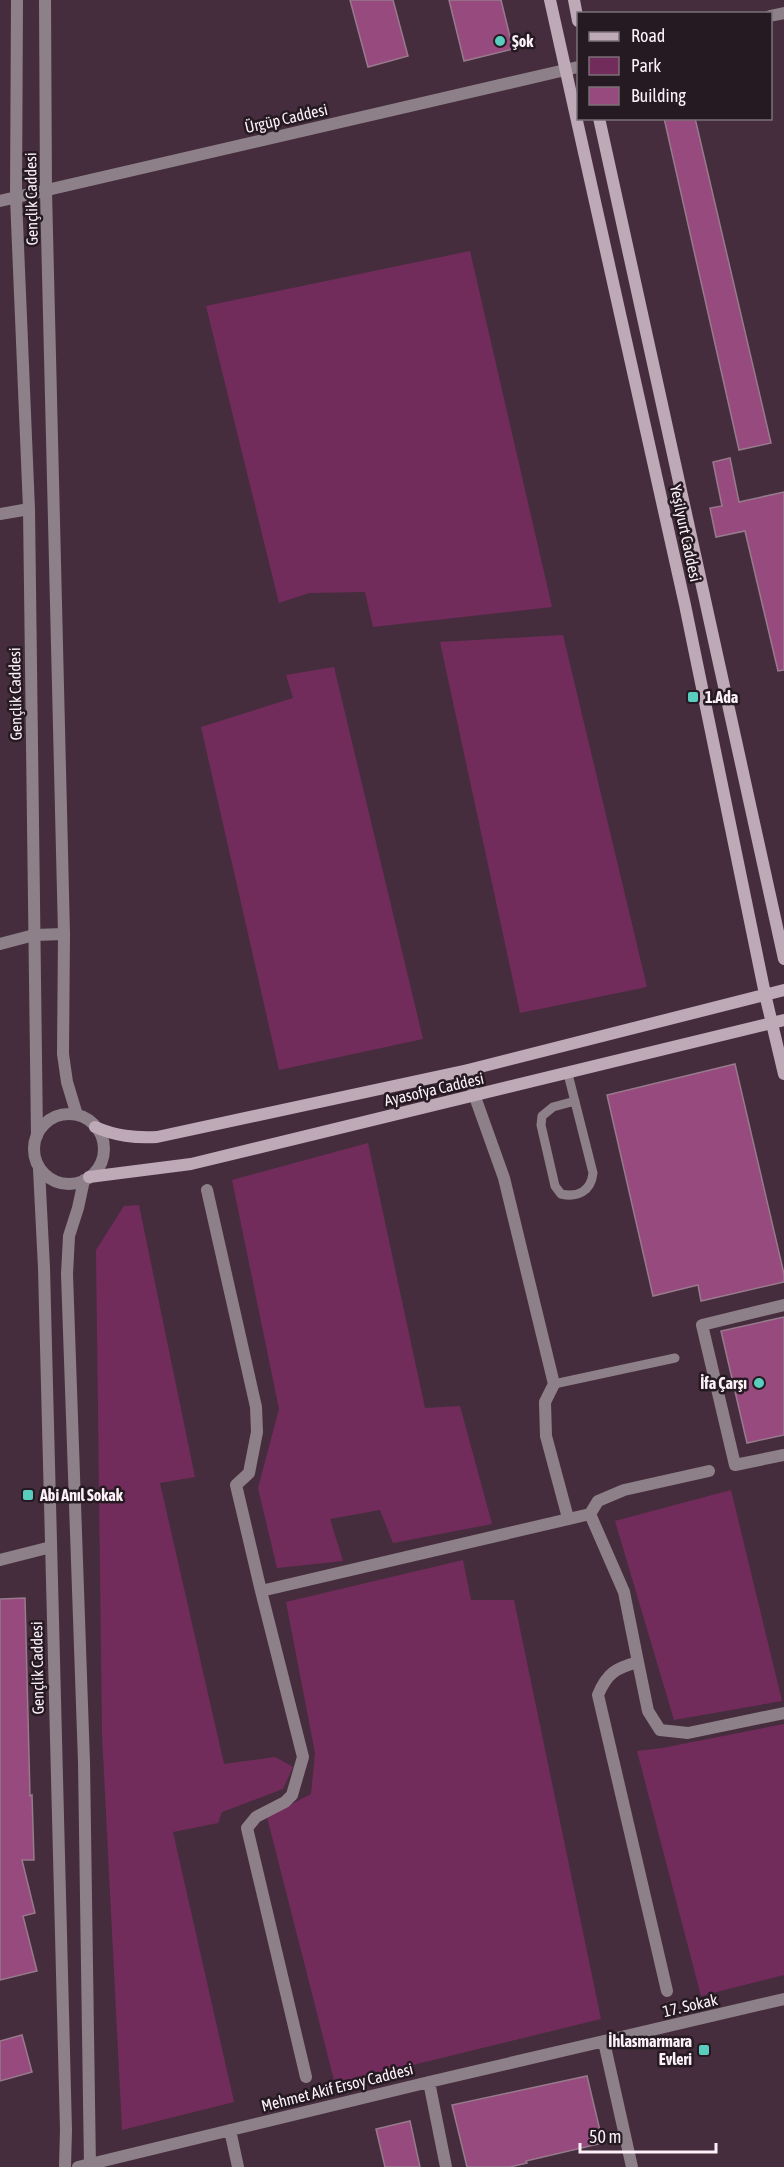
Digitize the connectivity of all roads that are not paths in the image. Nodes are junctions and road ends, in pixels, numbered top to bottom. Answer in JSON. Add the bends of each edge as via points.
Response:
{"nodes":[{"id":1,"x":17,"y":0,"type":"edge"},
{"id":2,"x":45,"y":0,"type":"edge"},
{"id":3,"x":550,"y":0,"type":"edge"},
{"id":4,"x":572,"y":68,"type":"edge"},
{"id":5,"x":577,"y":92,"type":"edge"},
{"id":6,"x":583,"y":120,"type":"edge"},
{"id":7,"x":599,"y":120,"type":"edge"},
{"id":8,"x":46,"y":191,"type":"junction"},
{"id":9,"x":16,"y":198,"type":"junction"},
{"id":10,"x":0,"y":201,"type":"edge"},
{"id":11,"x":680,"y":490,"type":"junction"},
{"id":12,"x":661,"y":495,"type":"junction"},
{"id":13,"x":29,"y":509,"type":"junction"},
{"id":14,"x":0,"y":514,"type":"edge"},
{"id":15,"x":696,"y":559,"type":"junction"},
{"id":16,"x":676,"y":563,"type":"junction"},
{"id":17,"x":64,"y":934,"type":"junction"},
{"id":18,"x":34,"y":935,"type":"junction"},
{"id":19,"x":0,"y":944,"type":"edge"},
{"id":20,"x":784,"y":959,"type":"edge"},
{"id":21,"x":784,"y":990,"type":"edge"},
{"id":22,"x":765,"y":994,"type":"junction"},
{"id":23,"x":778,"y":1022,"type":"edge"},
{"id":24,"x":468,"y":1070,"type":"junction"},
{"id":25,"x":568,"y":1074,"type":"junction"},
{"id":26,"x":784,"y":1074,"type":"edge"},
{"id":27,"x":475,"y":1097,"type":"junction"},
{"id":28,"x":575,"y":1101,"type":"junction"},
{"id":29,"x":77,"y":1115,"type":"junction"},
{"id":30,"x":95,"y":1127,"type":"junction"},
{"id":31,"x":37,"y":1136,"type":"junction"},
{"id":32,"x":39,"y":1169,"type":"junction"},
{"id":33,"x":87,"y":1179,"type":"junction"},
{"id":34,"x":207,"y":1190,"type":"dead end"},
{"id":35,"x":784,"y":1305,"type":"edge"},
{"id":36,"x":675,"y":1358,"type":"dead end"},
{"id":37,"x":554,"y":1384,"type":"junction"},
{"id":38,"x":784,"y":1455,"type":"edge"},
{"id":39,"x":709,"y":1471,"type":"dead end"},
{"id":40,"x":590,"y":1514,"type":"junction"},
{"id":41,"x":568,"y":1518,"type":"junction"},
{"id":42,"x":51,"y":1547,"type":"junction"},
{"id":43,"x":0,"y":1560,"type":"edge"},
{"id":44,"x":261,"y":1591,"type":"junction"},
{"id":45,"x":638,"y":1662,"type":"junction"},
{"id":46,"x":784,"y":1713,"type":"edge"},
{"id":47,"x":667,"y":1991,"type":"dead end"},
{"id":48,"x":784,"y":1999,"type":"edge"},
{"id":49,"x":604,"y":2042,"type":"junction"},
{"id":50,"x":306,"y":2077,"type":"dead end"},
{"id":51,"x":429,"y":2082,"type":"junction"},
{"id":52,"x":230,"y":2130,"type":"junction"},
{"id":53,"x":90,"y":2165,"type":"edge"},
{"id":54,"x":65,"y":2167,"type":"edge"},
{"id":55,"x":78,"y":2167,"type":"edge"},
{"id":56,"x":238,"y":2167,"type":"edge"},
{"id":57,"x":446,"y":2167,"type":"edge"},
{"id":58,"x":632,"y":2167,"type":"edge"}],
"edges":[{"from":1,"to":9,"type":"street","name":"Gençlik Caddesi"},
{"from":2,"to":8,"type":"street","name":"Gençlik Caddesi"},
{"from":3,"to":4,"type":"main road","name":"Yeşilyurt Caddesi"},
{"from":4,"to":5,"type":"main road","name":"Yeşilyurt Caddesi"},
{"from":4,"to":8,"type":"street","name":"Ürgüp Caddesi"},
{"from":6,"to":12,"type":"main road","name":"Yeşilyurt Caddesi"},
{"from":7,"to":11,"type":"main road","name":"Yeşilyurt Caddesi"},
{"from":8,"to":9,"type":"street","name":"Ürgüp Caddesi"},
{"from":8,"to":17,"type":"street","name":"Gençlik Caddesi"},
{"from":9,"to":10,"type":"street","name":"Ürgüp Caddesi"},
{"from":9,"to":13,"type":"street","name":"Gençlik Caddesi"},
{"from":11,"to":12,"type":"main road"},
{"from":11,"to":15,"type":"main road","name":"Yeşilyurt Caddesi"},
{"from":12,"to":16,"type":"main road","name":"Yeşilyurt Caddesi"},
{"from":13,"to":14,"type":"street"},
{"from":13,"to":18,"type":"street","name":"Gençlik Caddesi"},
{"from":15,"to":16,"type":"main road"},
{"from":15,"to":20,"type":"main road","name":"Yeşilyurt Caddesi"},
{"from":16,"to":22,"type":"main road","name":"Yeşilyurt Caddesi"},
{"from":17,"to":18,"type":"street"},
{"from":17,"to":29,"type":"street","name":"Gençlik Caddesi","via":[[63,1054]]},
{"from":18,"to":19,"type":"street"},
{"from":18,"to":31,"type":"street","name":"Gençlik Caddesi"},
{"from":21,"to":22,"type":"main road","name":"Ayasofya Caddesi"},
{"from":22,"to":23,"type":"main road","name":"Yeşilyurt Caddesi"},
{"from":22,"to":24,"type":"main road","name":"Ayasofya Caddesi"},
{"from":23,"to":25,"type":"main road","name":"Ayasofya Caddesi"},
{"from":23,"to":26,"type":"main road","name":"Yeşilyurt Caddesi"},
{"from":24,"to":27,"type":"street"},
{"from":24,"to":30,"type":"main road","name":"Ayasofya Caddesi","via":[[157,1137],[114,1135]]},
{"from":25,"to":27,"type":"main road","name":"Ayasofya Caddesi"},
{"from":25,"to":28,"type":"lane"},
{"from":27,"to":33,"type":"main road","name":"Ayasofya Caddesi","via":[[191,1164]]},
{"from":27,"to":37,"type":"street","via":[[504,1178]]},
{"from":28,"to":28,"type":"lane","via":[[593,1173],[588,1189],[568,1196],[555,1186],[541,1125],[542,1116],[554,1107]]},
{"from":29,"to":30,"type":"street"},
{"from":29,"to":31,"type":"street","via":[[52,1119]]},
{"from":30,"to":33,"type":"street","via":[[104,1148],[97,1169]]},
{"from":31,"to":32,"type":"street","via":[[34,1147]]},
{"from":32,"to":33,"type":"street","via":[[57,1182],[68,1184]]},
{"from":32,"to":42,"type":"street","name":"Gençlik Caddesi"},
{"from":33,"to":53,"type":"street","via":[[69,1236],[67,1274],[84,1762]]},
{"from":34,"to":44,"type":"street","via":[[256,1407],[257,1432],[249,1473],[236,1485]]},
{"from":35,"to":38,"type":"street","via":[[702,1324],[735,1466]]},
{"from":36,"to":37,"type":"lane"},
{"from":37,"to":41,"type":"street","via":[[545,1402],[546,1436]]},
{"from":39,"to":40,"type":"street","via":[[624,1490],[598,1501]]},
{"from":40,"to":41,"type":"street"},
{"from":40,"to":45,"type":"street","via":[[624,1592]]},
{"from":41,"to":44,"type":"street"},
{"from":42,"to":43,"type":"street"},
{"from":42,"to":54,"type":"street","name":"Gençlik Caddesi"},
{"from":44,"to":50,"type":"street","via":[[303,1757],[292,1795],[256,1817],[247,1828]]},
{"from":45,"to":46,"type":"street","via":[[648,1711],[660,1730],[688,1733]]},
{"from":45,"to":47,"type":"street","via":[[619,1667],[604,1680],[598,1695]]},
{"from":48,"to":49,"type":"street","name":"17. Sokak"},
{"from":49,"to":51,"type":"street","name":"Mehmet Akif Ersoy Caddesi"},
{"from":49,"to":58,"type":"street"},
{"from":51,"to":52,"type":"street","name":"Mehmet Akif Ersoy Caddesi"},
{"from":51,"to":57,"type":"street"},
{"from":52,"to":53,"type":"street","name":"Mehmet Akif Ersoy Caddesi"},
{"from":52,"to":56,"type":"street"},
{"from":53,"to":55,"type":"street","name":"Mehmet Akif Ersoy Caddesi"}]}
